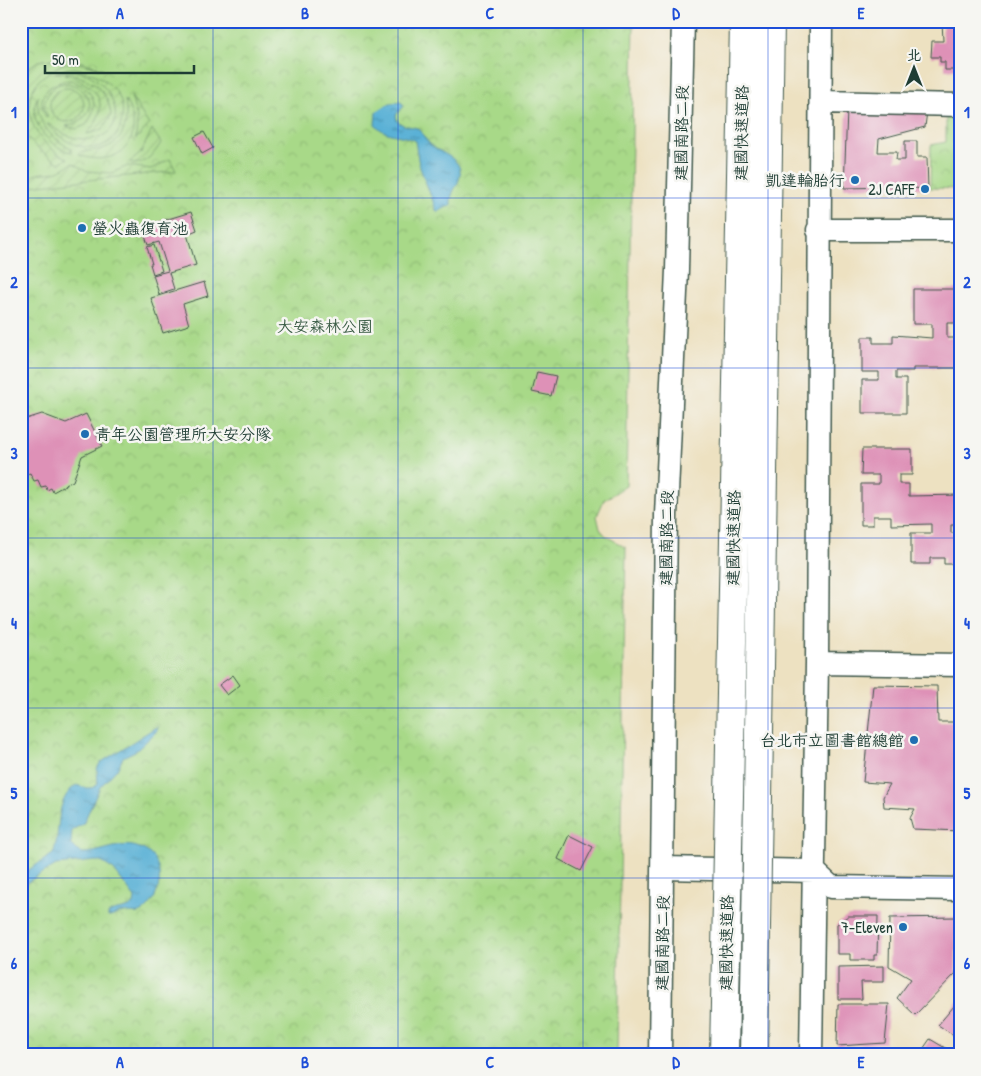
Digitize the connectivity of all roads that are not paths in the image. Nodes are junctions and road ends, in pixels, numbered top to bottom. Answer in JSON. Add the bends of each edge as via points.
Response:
{"nodes":[{"id":1,"x":683,"y":21,"type":"edge"},
{"id":2,"x":744,"y":21,"type":"edge"},
{"id":3,"x":770,"y":21,"type":"edge"},
{"id":4,"x":820,"y":21,"type":"edge"},
{"id":5,"x":821,"y":102,"type":"junction"},
{"id":6,"x":960,"y":105,"type":"edge"},
{"id":7,"x":818,"y":230,"type":"junction"},
{"id":8,"x":960,"y":230,"type":"edge"},
{"id":9,"x":731,"y":640,"type":"junction"},
{"id":10,"x":817,"y":663,"type":"junction"},
{"id":11,"x":960,"y":664,"type":"edge"},
{"id":12,"x":663,"y":868,"type":"junction"},
{"id":13,"x":814,"y":871,"type":"junction"},
{"id":14,"x":960,"y":889,"type":"edge"},
{"id":15,"x":660,"y":1055,"type":"edge"},
{"id":16,"x":706,"y":1055,"type":"edge"},
{"id":17,"x":724,"y":1055,"type":"edge"},
{"id":18,"x":754,"y":1055,"type":"edge"},
{"id":19,"x":811,"y":1055,"type":"edge"}],
"edges":[{"from":1,"to":12,"type":"street","name":"建國南路二段","via":[[677,270],[666,515]]},
{"from":2,"to":9,"type":"highway","name":"建國快速道路","bridge":true},
{"from":3,"to":18,"type":"highway","name":"建國快速道路","bridge":true},
{"from":4,"to":5,"type":"street"},
{"from":5,"to":6,"type":"street"},
{"from":5,"to":7,"type":"street"},
{"from":7,"to":8,"type":"street"},
{"from":7,"to":10,"type":"street"},
{"from":9,"to":16,"type":"highway","bridge":true,"via":[[710,794]]},
{"from":9,"to":17,"type":"highway","name":"建國快速道路","bridge":true},
{"from":10,"to":11,"type":"street"},
{"from":10,"to":13,"type":"street"},
{"from":12,"to":13,"type":"street"},
{"from":12,"to":15,"type":"street","name":"建國南路二段"},
{"from":13,"to":14,"type":"street","via":[[831,887]]},
{"from":13,"to":19,"type":"street"}]}
